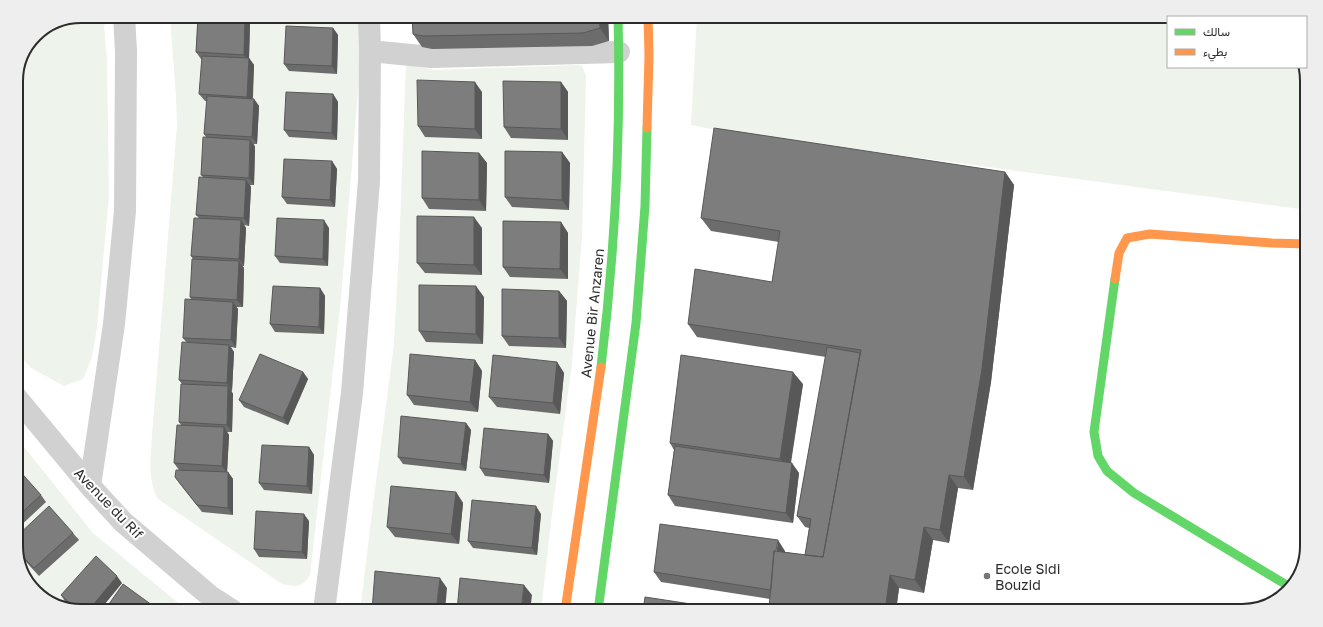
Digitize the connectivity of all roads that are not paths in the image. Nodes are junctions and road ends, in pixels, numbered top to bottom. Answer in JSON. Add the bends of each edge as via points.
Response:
{"nodes":[{"id":1,"x":124,"y":23,"type":"edge"},
{"id":2,"x":369,"y":23,"type":"edge"},
{"id":3,"x":618,"y":23,"type":"edge"},
{"id":4,"x":648,"y":23,"type":"edge"},
{"id":5,"x":370,"y":51,"type":"junction"},
{"id":6,"x":619,"y":52,"type":"junction"},
{"id":7,"x":1300,"y":244,"type":"edge"},
{"id":8,"x":23,"y":405,"type":"edge"},
{"id":9,"x":90,"y":486,"type":"junction"},
{"id":10,"x":1286,"y":584,"type":"edge"},
{"id":11,"x":222,"y":604,"type":"edge"},
{"id":12,"x":325,"y":604,"type":"edge"},
{"id":13,"x":567,"y":604,"type":"edge"},
{"id":14,"x":599,"y":604,"type":"edge"}],
"edges":[{"from":1,"to":9,"type":"street","via":[[125,211],[114,324]]},
{"from":2,"to":5,"type":"street"},
{"from":3,"to":6,"type":"main road","name":"Avenue Bir Anzaren"},
{"from":4,"to":14,"type":"main road","via":[[645,206],[636,323]]},
{"from":5,"to":6,"type":"street","via":[[431,57]]},
{"from":5,"to":12,"type":"street","via":[[369,181],[353,385]]},
{"from":6,"to":13,"type":"main road","name":"Avenue Bir Anzaren","via":[[616,205],[607,317]]},
{"from":7,"to":10,"type":"main road","via":[[1150,234],[1127,238],[1119,253],[1094,432],[1098,456],[1107,471],[1134,493]]},
{"from":8,"to":9,"type":"street","name":"Avenue du Rif"},
{"from":9,"to":11,"type":"street","name":"Avenue du Rif","via":[[129,527]]}]}
